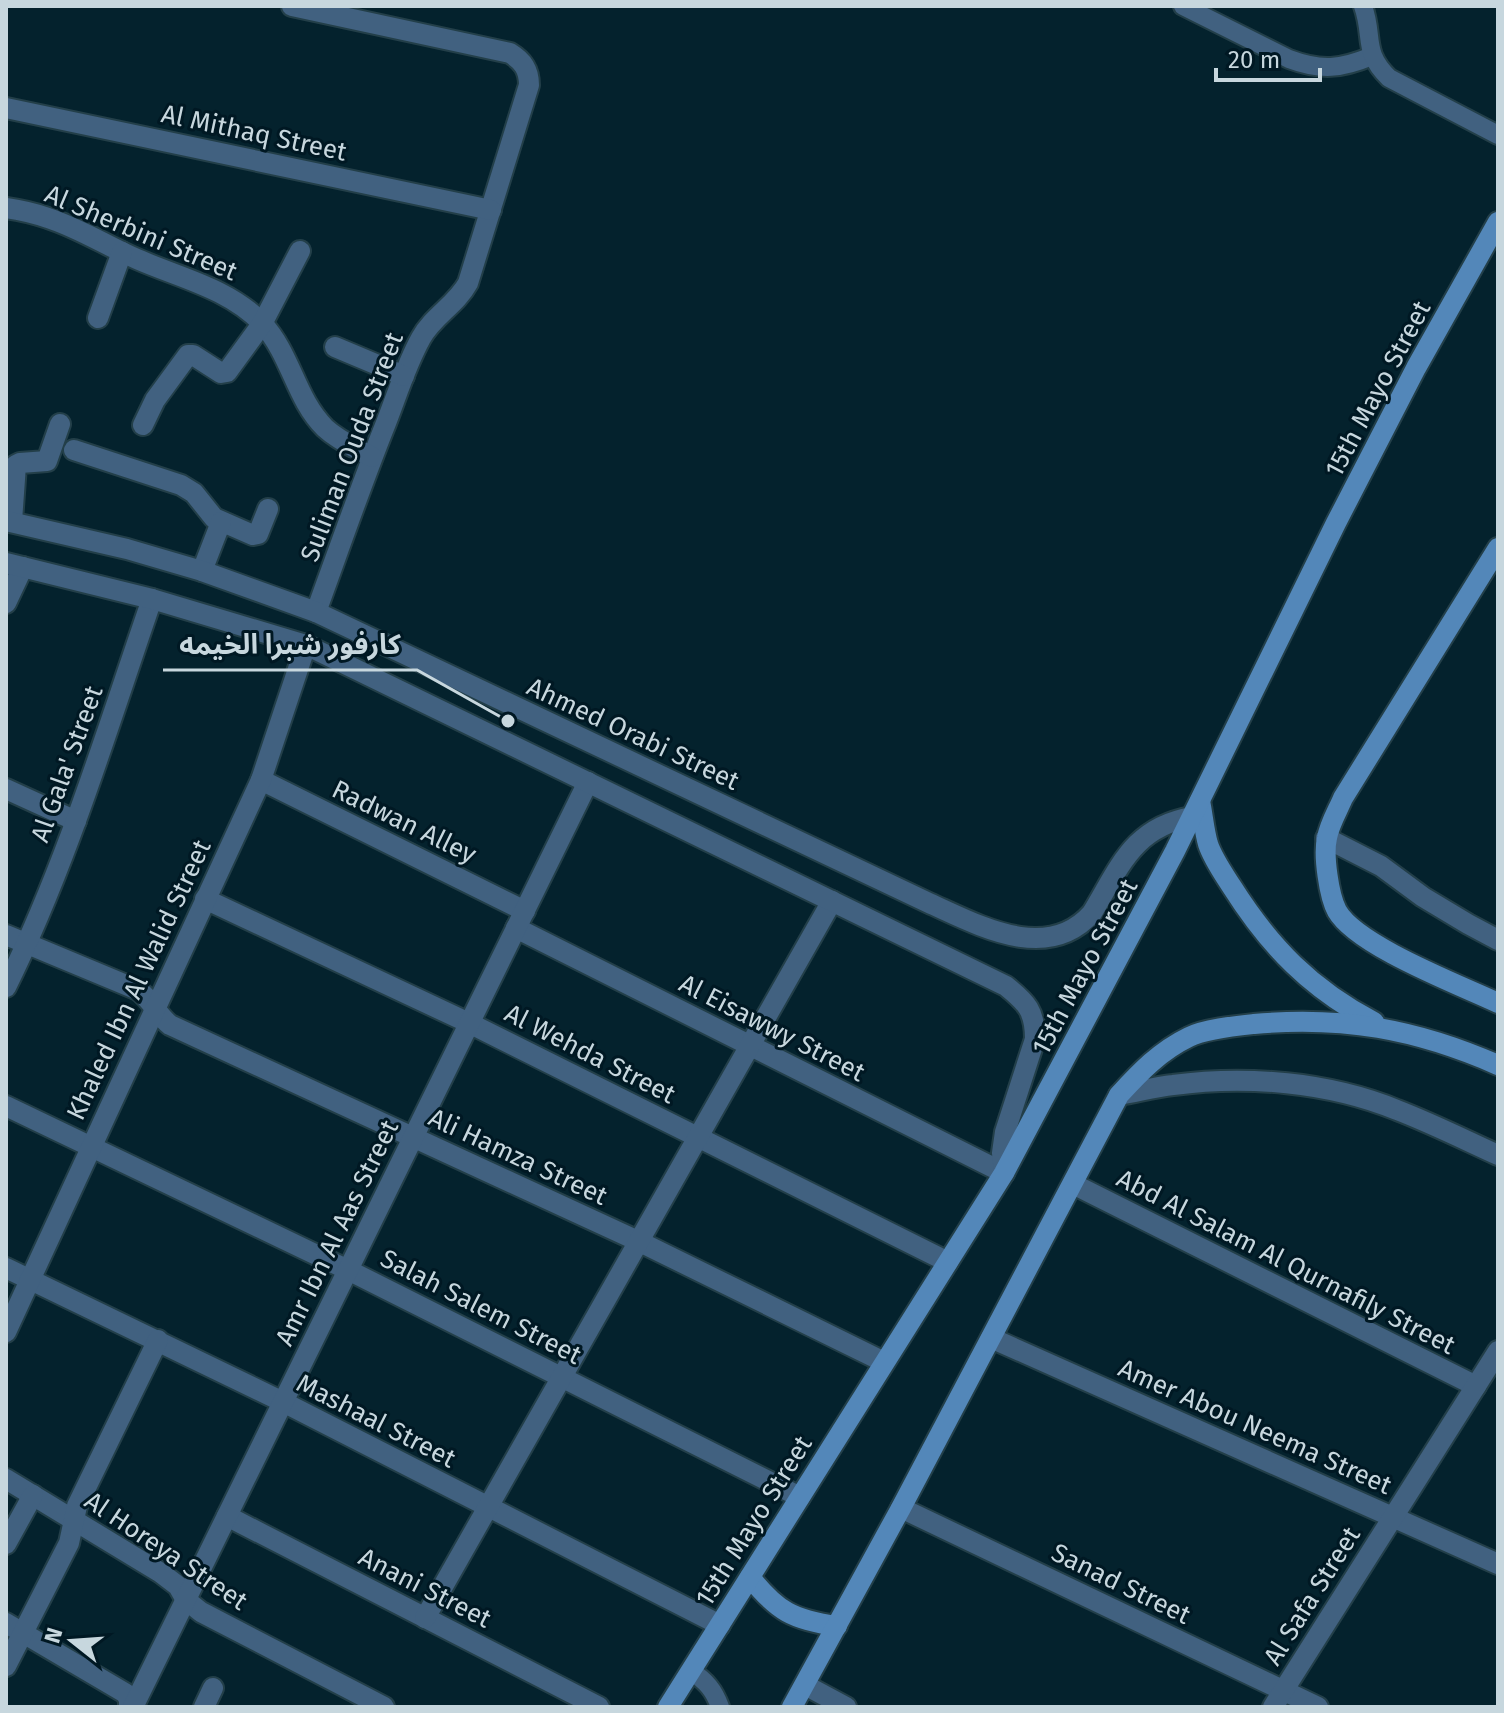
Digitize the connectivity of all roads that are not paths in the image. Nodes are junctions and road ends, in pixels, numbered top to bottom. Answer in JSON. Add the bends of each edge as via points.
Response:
{"nodes":[{"id":1,"x":292,"y":6,"type":"edge"},
{"id":2,"x":1183,"y":6,"type":"edge"},
{"id":3,"x":1363,"y":6,"type":"edge"},
{"id":4,"x":1372,"y":56,"type":"junction"},
{"id":5,"x":6,"y":108,"type":"edge"},
{"id":6,"x":1498,"y":135,"type":"edge"},
{"id":7,"x":6,"y":208,"type":"edge"},
{"id":8,"x":491,"y":210,"type":"junction"},
{"id":9,"x":1498,"y":222,"type":"edge"},
{"id":10,"x":300,"y":251,"type":"dead end"},
{"id":11,"x":122,"y":252,"type":"junction"},
{"id":12,"x":98,"y":318,"type":"dead end"},
{"id":13,"x":262,"y":324,"type":"junction"},
{"id":14,"x":335,"y":347,"type":"dead end"},
{"id":15,"x":404,"y":376,"type":"junction"},
{"id":16,"x":60,"y":424,"type":"dead end"},
{"id":17,"x":143,"y":425,"type":"dead end"},
{"id":18,"x":74,"y":450,"type":"dead end"},
{"id":19,"x":372,"y":457,"type":"junction"},
{"id":20,"x":268,"y":509,"type":"dead end"},
{"id":21,"x":9,"y":521,"type":"edge"},
{"id":22,"x":221,"y":522,"type":"junction"},
{"id":23,"x":1498,"y":548,"type":"edge"},
{"id":24,"x":14,"y":565,"type":"edge"},
{"id":25,"x":202,"y":571,"type":"junction"},
{"id":26,"x":152,"y":599,"type":"junction"},
{"id":27,"x":6,"y":603,"type":"edge"},
{"id":28,"x":316,"y":612,"type":"junction"},
{"id":29,"x":306,"y":645,"type":"junction"},
{"id":30,"x":261,"y":780,"type":"junction"},
{"id":31,"x":588,"y":782,"type":"junction"},
{"id":32,"x":6,"y":789,"type":"edge"},
{"id":33,"x":1196,"y":809,"type":"junction"},
{"id":34,"x":76,"y":821,"type":"junction"},
{"id":35,"x":1326,"y":838,"type":"junction"},
{"id":36,"x":205,"y":899,"type":"junction"},
{"id":37,"x":832,"y":901,"type":"junction"},
{"id":38,"x":520,"y":920,"type":"junction"},
{"id":39,"x":6,"y":935,"type":"edge"},
{"id":40,"x":1498,"y":940,"type":"edge"},
{"id":41,"x":27,"y":944,"type":"junction"},
{"id":42,"x":6,"y":987,"type":"edge"},
{"id":43,"x":1498,"y":1003,"type":"edge"},
{"id":44,"x":155,"y":1010,"type":"junction"},
{"id":45,"x":469,"y":1023,"type":"junction"},
{"id":46,"x":1387,"y":1029,"type":"junction"},
{"id":47,"x":750,"y":1045,"type":"junction"},
{"id":48,"x":1498,"y":1065,"type":"edge"},
{"id":49,"x":1119,"y":1095,"type":"junction"},
{"id":50,"x":6,"y":1106,"type":"edge"},
{"id":51,"x":413,"y":1137,"type":"junction"},
{"id":52,"x":698,"y":1137,"type":"junction"},
{"id":53,"x":91,"y":1146,"type":"junction"},
{"id":54,"x":1498,"y":1155,"type":"edge"},
{"id":55,"x":1004,"y":1173,"type":"junction"},
{"id":56,"x":1073,"y":1184,"type":"junction"},
{"id":57,"x":638,"y":1241,"type":"junction"},
{"id":58,"x":948,"y":1262,"type":"junction"},
{"id":59,"x":6,"y":1268,"type":"edge"},
{"id":60,"x":348,"y":1270,"type":"junction"},
{"id":61,"x":30,"y":1280,"type":"junction"},
{"id":62,"x":6,"y":1332,"type":"edge"},
{"id":63,"x":991,"y":1338,"type":"junction"},
{"id":64,"x":158,"y":1340,"type":"junction"},
{"id":65,"x":1498,"y":1351,"type":"edge"},
{"id":66,"x":884,"y":1362,"type":"junction"},
{"id":67,"x":562,"y":1377,"type":"junction"},
{"id":68,"x":1476,"y":1386,"type":"junction"},
{"id":69,"x":283,"y":1402,"type":"junction"},
{"id":70,"x":6,"y":1479,"type":"edge"},
{"id":71,"x":33,"y":1495,"type":"junction"},
{"id":72,"x":800,"y":1497,"type":"junction"},
{"id":73,"x":488,"y":1507,"type":"junction"},
{"id":74,"x":901,"y":1508,"type":"junction"},
{"id":75,"x":227,"y":1516,"type":"junction"},
{"id":76,"x":1393,"y":1517,"type":"junction"},
{"id":77,"x":73,"y":1520,"type":"junction"},
{"id":78,"x":6,"y":1544,"type":"edge"},
{"id":79,"x":1498,"y":1564,"type":"edge"},
{"id":80,"x":750,"y":1577,"type":"junction"},
{"id":81,"x":186,"y":1600,"type":"junction"},
{"id":82,"x":425,"y":1618,"type":"junction"},
{"id":83,"x":720,"y":1625,"type":"junction"},
{"id":84,"x":837,"y":1626,"type":"junction"},
{"id":85,"x":14,"y":1628,"type":"edge"},
{"id":86,"x":6,"y":1666,"type":"edge"},
{"id":87,"x":691,"y":1671,"type":"junction"},
{"id":88,"x":805,"y":1685,"type":"junction"},
{"id":89,"x":213,"y":1688,"type":"dead end"},
{"id":90,"x":1278,"y":1699,"type":"edge"},
{"id":91,"x":131,"y":1707,"type":"edge"},
{"id":92,"x":204,"y":1707,"type":"edge"},
{"id":93,"x":384,"y":1707,"type":"edge"},
{"id":94,"x":599,"y":1707,"type":"edge"},
{"id":95,"x":668,"y":1707,"type":"edge"},
{"id":96,"x":720,"y":1707,"type":"edge"},
{"id":97,"x":792,"y":1707,"type":"edge"},
{"id":98,"x":846,"y":1707,"type":"edge"},
{"id":99,"x":1318,"y":1707,"type":"edge"}],
"edges":[{"from":1,"to":8,"type":"street","name":"Suliman Ouda Street","via":[[519,58],[529,85]]},
{"from":2,"to":4,"type":"lane","via":[[1304,65],[1336,68]]},
{"from":3,"to":4,"type":"lane"},
{"from":4,"to":6,"type":"lane","via":[[1389,78]]},
{"from":5,"to":8,"type":"street","name":"Al Mithaq Street"},
{"from":7,"to":11,"type":"street","name":"Al Sherbini Street","via":[[47,218]]},
{"from":8,"to":15,"type":"street","name":"Suliman Ouda Street","via":[[462,295],[426,330]]},
{"from":9,"to":33,"type":"main road","name":"15th Mayo Street","via":[[1343,509]]},
{"from":10,"to":13,"type":"street"},
{"from":11,"to":12,"type":"street"},
{"from":11,"to":13,"type":"street","name":"Al Sherbini Street","via":[[219,291]]},
{"from":13,"to":17,"type":"street","via":[[226,373],[187,356]]},
{"from":13,"to":19,"type":"street","name":"Al Sherbini Street","via":[[325,428]]},
{"from":14,"to":15,"type":"street"},
{"from":15,"to":19,"type":"street","name":"Suliman Ouda Street"},
{"from":16,"to":21,"type":"street","via":[[47,461],[16,465]]},
{"from":18,"to":22,"type":"street","via":[[181,485]]},
{"from":19,"to":28,"type":"street","name":"Suliman Ouda Street"},
{"from":20,"to":22,"type":"street","via":[[255,535]]},
{"from":21,"to":25,"type":"street","name":"Ahmed Orabi Street"},
{"from":22,"to":25,"type":"street"},
{"from":23,"to":35,"type":"main road","via":[[1343,798]]},
{"from":24,"to":26,"type":"street"},
{"from":24,"to":27,"type":"street"},
{"from":25,"to":28,"type":"street","name":"Ahmed Orabi Street"},
{"from":26,"to":29,"type":"street"},
{"from":26,"to":34,"type":"street","name":"Al Gala' Street"},
{"from":28,"to":33,"type":"street","name":"Ahmed Orabi Street","via":[[1008,936],[1034,938],[1075,928],[1092,913],[1138,842]]},
{"from":29,"to":30,"type":"street","name":"Khaled Ibn Al Walid Street"},
{"from":29,"to":31,"type":"street"},
{"from":30,"to":36,"type":"street","name":"Khaled Ibn Al Walid Street"},
{"from":30,"to":38,"type":"street","name":"Radwan Alley"},
{"from":31,"to":37,"type":"street"},
{"from":31,"to":38,"type":"street","name":"Amr Ibn Al Aas Street"},
{"from":32,"to":34,"type":"street"},
{"from":33,"to":46,"type":"main road","via":[[1217,864],[1249,913],[1298,970],[1347,1008]]},
{"from":33,"to":55,"type":"main road","name":"15th Mayo Street"},
{"from":34,"to":41,"type":"street","name":"Al Gala' Street"},
{"from":35,"to":40,"type":"street"},
{"from":35,"to":43,"type":"main road","via":[[1332,899],[1347,923],[1370,941]]},
{"from":36,"to":44,"type":"street","name":"Khaled Ibn Al Walid Street"},
{"from":36,"to":45,"type":"street","name":"Al Wehda Street"},
{"from":37,"to":47,"type":"street"},
{"from":37,"to":55,"type":"street","via":[[1006,986],[1026,1003],[1035,1039],[1005,1132]]},
{"from":38,"to":45,"type":"street","name":"Amr Ibn Al Aas Street"},
{"from":38,"to":47,"type":"street","name":"Al Eisawwy Street"},
{"from":39,"to":41,"type":"street","name":"Ali Hamza Street"},
{"from":41,"to":42,"type":"street","name":"Al Gala' Street"},
{"from":41,"to":44,"type":"street","name":"Ali Hamza Street","via":[[138,990]]},
{"from":44,"to":51,"type":"street","name":"Ali Hamza Street","via":[[170,1025]]},
{"from":44,"to":53,"type":"street","name":"Khaled Ibn Al Walid Street"},
{"from":45,"to":51,"type":"street","name":"Amr Ibn Al Aas Street"},
{"from":45,"to":52,"type":"street","name":"Al Wehda Street"},
{"from":46,"to":48,"type":"main road"},
{"from":46,"to":49,"type":"main road","via":[[1289,1021],[1191,1035],[1147,1064]]},
{"from":47,"to":52,"type":"street"},
{"from":47,"to":55,"type":"street","name":"Al Eisawwy Street"},
{"from":49,"to":54,"type":"street","via":[[1174,1085],[1286,1083],[1341,1092],[1395,1109]]},
{"from":49,"to":56,"type":"main road"},
{"from":50,"to":53,"type":"street","name":"Salah Salem Street"},
{"from":51,"to":57,"type":"street","name":"Ali Hamza Street"},
{"from":51,"to":60,"type":"street","name":"Amr Ibn Al Aas Street"},
{"from":52,"to":57,"type":"street"},
{"from":52,"to":58,"type":"street","name":"Al Wehda Street"},
{"from":53,"to":60,"type":"street","name":"Salah Salem Street"},
{"from":53,"to":61,"type":"street","name":"Khaled Ibn Al Walid Street"},
{"from":55,"to":58,"type":"main road","name":"15th Mayo Street"},
{"from":56,"to":63,"type":"main road"},
{"from":56,"to":68,"type":"street","name":"Abd Al Salam Al Qurnafily Street"},
{"from":57,"to":66,"type":"street","name":"Ali Hamza Street"},
{"from":57,"to":67,"type":"street"},
{"from":58,"to":66,"type":"main road","name":"15th Mayo Street"},
{"from":59,"to":61,"type":"street","name":"Mashaal Street"},
{"from":60,"to":67,"type":"street","name":"Salah Salem Street"},
{"from":60,"to":69,"type":"street","name":"Amr Ibn Al Aas Street"},
{"from":61,"to":62,"type":"street","name":"Khaled Ibn Al Walid Street"},
{"from":61,"to":64,"type":"street","name":"Mashaal Street"},
{"from":63,"to":74,"type":"main road"},
{"from":63,"to":76,"type":"street","name":"Amer Abou Neema Street"},
{"from":64,"to":69,"type":"street","name":"Mashaal Street"},
{"from":64,"to":77,"type":"street"},
{"from":65,"to":68,"type":"street","name":"Al Safa Street"},
{"from":66,"to":72,"type":"main road","name":"15th Mayo Street"},
{"from":67,"to":72,"type":"street","name":"Salah Salem Street"},
{"from":67,"to":73,"type":"street"},
{"from":68,"to":76,"type":"street","name":"Al Safa Street"},
{"from":69,"to":73,"type":"street","name":"Mashaal Street"},
{"from":69,"to":75,"type":"street","name":"Amr Ibn Al Aas Street"},
{"from":70,"to":71,"type":"street","name":"Al Horeya Street"},
{"from":71,"to":77,"type":"street","name":"Al Horeya Street"},
{"from":71,"to":78,"type":"street"},
{"from":72,"to":80,"type":"main road","name":"15th Mayo Street"},
{"from":73,"to":82,"type":"street"},
{"from":73,"to":83,"type":"street","name":"Mashaal Street"},
{"from":74,"to":84,"type":"main road"},
{"from":74,"to":90,"type":"street","name":"Sanad Street"},
{"from":75,"to":81,"type":"street","name":"Amr Ibn Al Aas Street"},
{"from":75,"to":82,"type":"street","name":"Anani Street"},
{"from":76,"to":79,"type":"street","name":"Amer Abou Neema Street"},
{"from":76,"to":90,"type":"street","name":"Al Safa Street"},
{"from":77,"to":81,"type":"street","name":"Al Horeya Street","via":[[161,1573]]},
{"from":77,"to":85,"type":"street","via":[[69,1543]]},
{"from":80,"to":83,"type":"main road","name":"15th Mayo Street"},
{"from":80,"to":84,"type":"main road","via":[[787,1613]]},
{"from":81,"to":91,"type":"street","name":"Amr Ibn Al Aas Street"},
{"from":81,"to":93,"type":"street","name":"Al Horeya Street"},
{"from":82,"to":94,"type":"street","name":"Anani Street"},
{"from":83,"to":87,"type":"main road","name":"15th Mayo Street"},
{"from":84,"to":88,"type":"main road"},
{"from":85,"to":86,"type":"street"},
{"from":85,"to":91,"type":"street","via":[[125,1693]]},
{"from":87,"to":95,"type":"main road","name":"15th Mayo Street"},
{"from":87,"to":96,"type":"lane","via":[[714,1692]]},
{"from":88,"to":97,"type":"main road"},
{"from":88,"to":98,"type":"street"},
{"from":89,"to":92,"type":"street"},
{"from":90,"to":99,"type":"street","name":"Sanad Street"}]}
